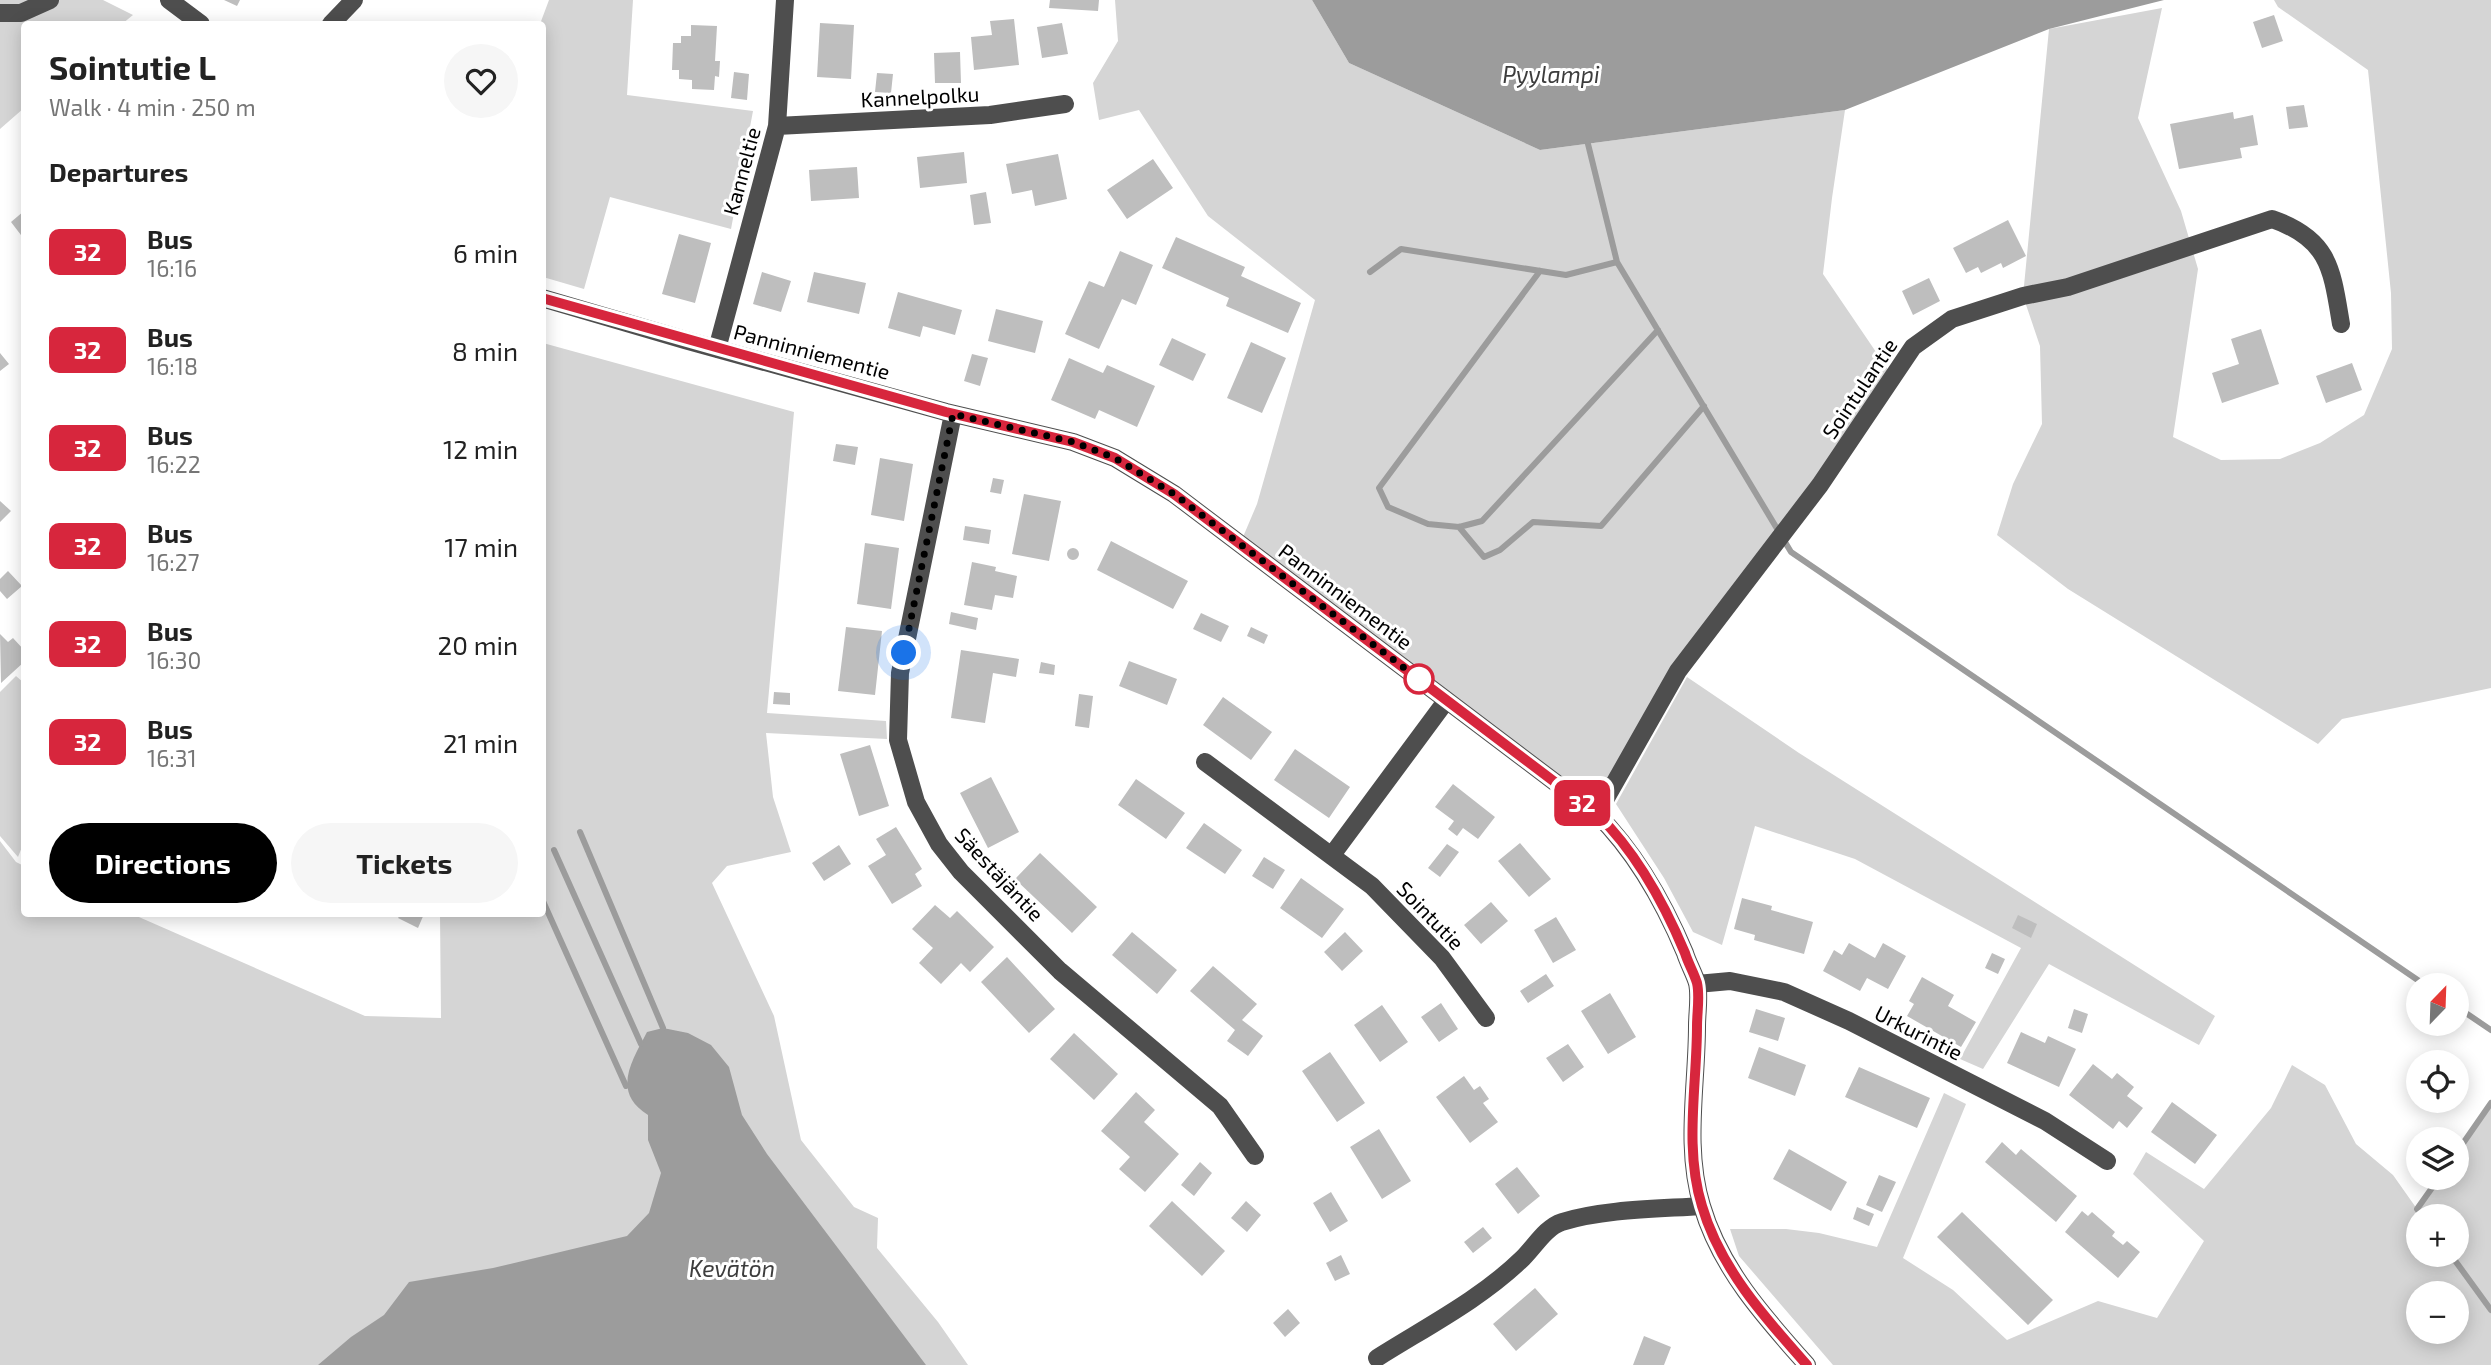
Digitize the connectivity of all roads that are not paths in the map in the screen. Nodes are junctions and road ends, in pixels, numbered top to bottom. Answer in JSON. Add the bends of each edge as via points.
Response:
{"nodes":[{"id":1,"x":50,"y":0,"type":"edge"},
{"id":2,"x":169,"y":0,"type":"edge"},
{"id":3,"x":354,"y":0,"type":"edge"},
{"id":4,"x":785,"y":0,"type":"edge"},
{"id":5,"x":0,"y":13,"type":"edge"},
{"id":6,"x":197,"y":21,"type":"edge"},
{"id":7,"x":334,"y":21,"type":"edge"},
{"id":8,"x":1065,"y":104,"type":"dead end"},
{"id":9,"x":777,"y":126,"type":"junction"},
{"id":10,"x":546,"y":299,"type":"edge"},
{"id":11,"x":2341,"y":324,"type":"dead end"},
{"id":12,"x":717,"y":349,"type":"junction"},
{"id":13,"x":953,"y":414,"type":"junction"},
{"id":14,"x":1446,"y":701,"type":"junction"},
{"id":15,"x":1205,"y":762,"type":"dead end"},
{"id":16,"x":1597,"y":814,"type":"junction"},
{"id":17,"x":1332,"y":855,"type":"junction"},
{"id":18,"x":1697,"y":984,"type":"junction"},
{"id":19,"x":1486,"y":1018,"type":"dead end"},
{"id":20,"x":1255,"y":1156,"type":"dead end"},
{"id":21,"x":2107,"y":1161,"type":"dead end"},
{"id":22,"x":1702,"y":1206,"type":"junction"},
{"id":23,"x":1377,"y":1358,"type":"dead end"},
{"id":24,"x":1807,"y":1365,"type":"edge"}],
"edges":[{"from":1,"to":5,"type":"street","via":[[21,13]]},
{"from":2,"to":6,"type":"street"},
{"from":3,"to":7,"type":"street"},
{"from":4,"to":9,"type":"street","name":"Kanneltie"},
{"from":8,"to":9,"type":"street","name":"Kannelpolku","via":[[990,116]]},
{"from":9,"to":12,"type":"street","name":"Kanneltie"},
{"from":10,"to":12,"type":"street","name":"Panninniementie"},
{"from":11,"to":16,"type":"street","name":"Sointulantie","via":[[2330,266],[2306,234],[2273,219],[2068,287],[1952,319],[1913,347],[1820,485],[1678,671]]},
{"from":12,"to":13,"type":"street","name":"Panninniementie"},
{"from":13,"to":14,"type":"street","name":"Panninniementie","via":[[1073,442],[1136,470]]},
{"from":13,"to":20,"type":"street","name":"Säestäjäntie","via":[[900,673],[898,740],[916,802],[961,872],[1060,971],[1220,1106]]},
{"from":14,"to":16,"type":"street","name":"Panninniementie"},
{"from":14,"to":17,"type":"street"},
{"from":15,"to":17,"type":"street","name":"Sointutie"},
{"from":16,"to":18,"type":"street","name":"Panninniementie","via":[[1641,867],[1677,934]]},
{"from":17,"to":19,"type":"street","name":"Sointutie","via":[[1400,912],[1443,958]]},
{"from":18,"to":21,"type":"street","name":"Urkurintie","via":[[1730,981],[1784,992],[2045,1121]]},
{"from":18,"to":22,"type":"street","name":"Panninniementie","via":[[1692,1149]]},
{"from":22,"to":23,"type":"street","via":[[1559,1222],[1509,1272]]},
{"from":22,"to":24,"type":"street","name":"Panninniementie","via":[[1725,1264]]}]}
